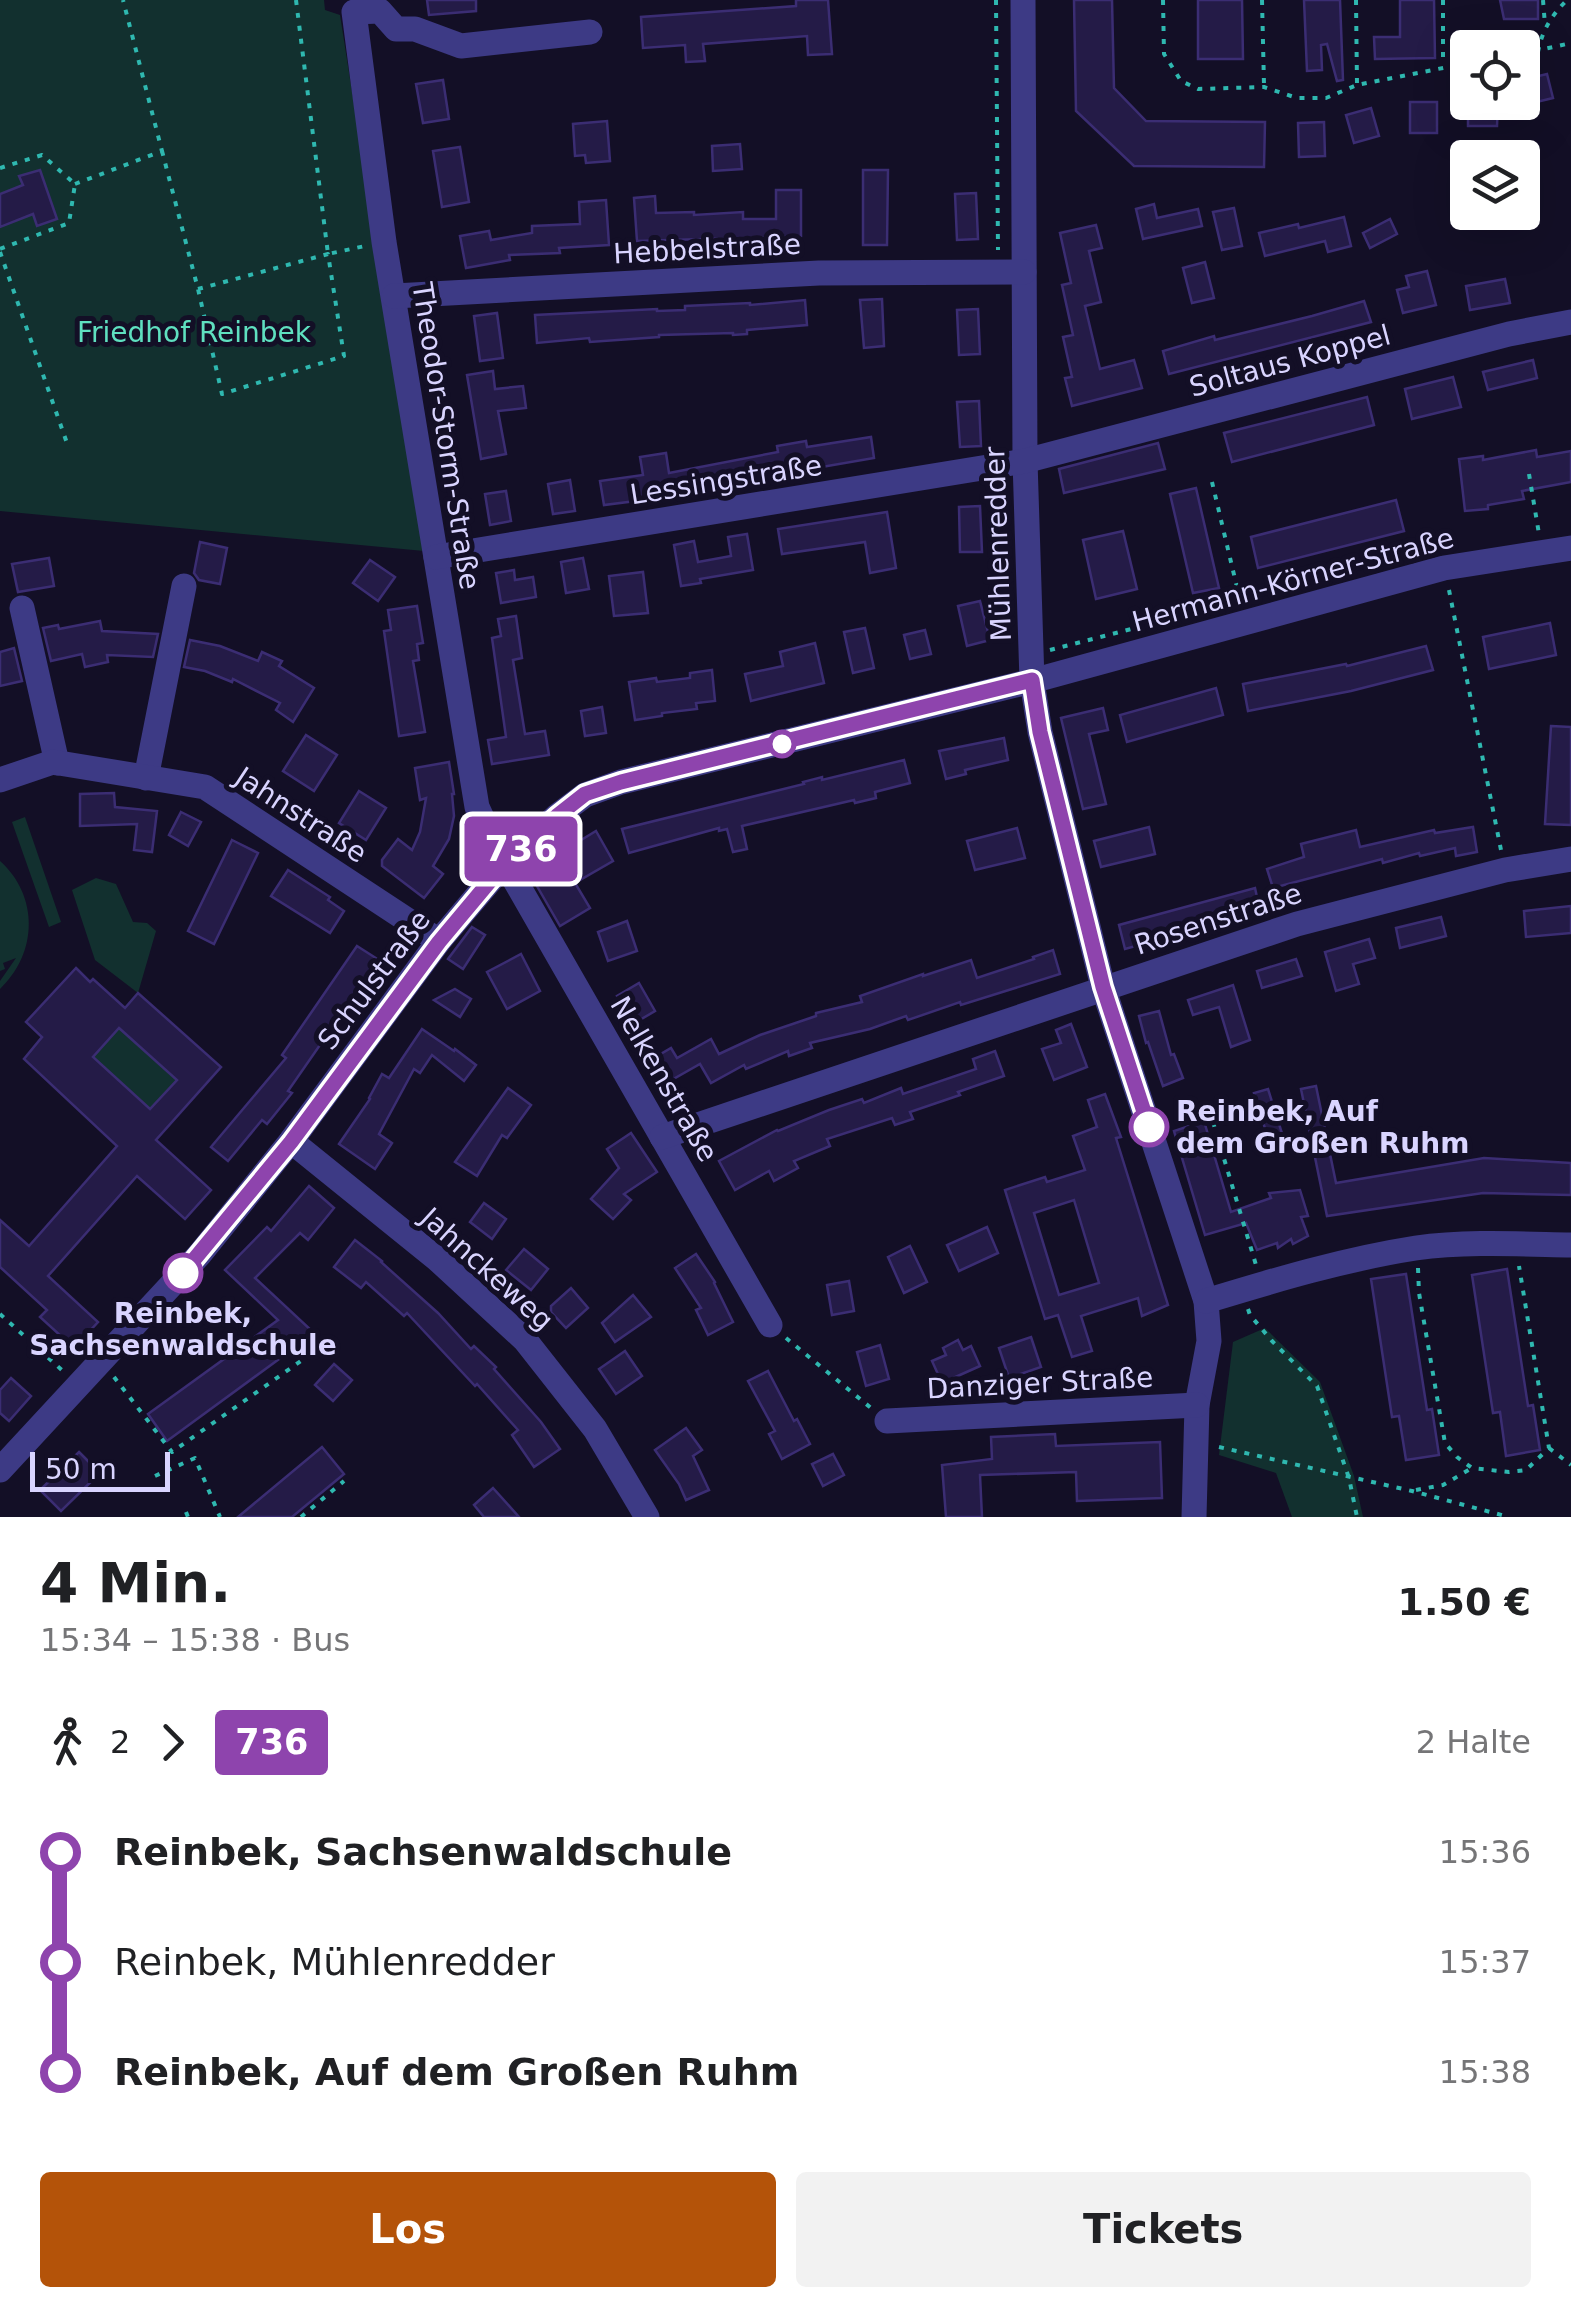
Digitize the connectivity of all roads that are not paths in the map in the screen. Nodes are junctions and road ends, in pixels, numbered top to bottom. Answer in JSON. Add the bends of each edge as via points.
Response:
{"nodes":[{"id":1,"x":1023,"y":0,"type":"edge"},
{"id":2,"x":590,"y":32,"type":"dead end"},
{"id":3,"x":1011,"y":272,"type":"junction"},
{"id":4,"x":394,"y":296,"type":"junction"},
{"id":5,"x":1571,"y":322,"type":"edge"},
{"id":6,"x":1025,"y":461,"type":"junction"},
{"id":7,"x":1571,"y":548,"type":"edge"},
{"id":8,"x":436,"y":557,"type":"junction"},
{"id":9,"x":184,"y":586,"type":"dead end"},
{"id":10,"x":22,"y":608,"type":"dead end"},
{"id":11,"x":1032,"y":680,"type":"junction"},
{"id":12,"x":57,"y":763,"type":"junction"},
{"id":13,"x":146,"y":778,"type":"junction"},
{"id":14,"x":0,"y":780,"type":"edge"},
{"id":15,"x":1571,"y":859,"type":"edge"},
{"id":16,"x":505,"y":863,"type":"junction"},
{"id":17,"x":439,"y":942,"type":"junction"},
{"id":18,"x":1103,"y":987,"type":"junction"},
{"id":19,"x":662,"y":1136,"type":"junction"},
{"id":20,"x":291,"y":1142,"type":"junction"},
{"id":21,"x":1571,"y":1245,"type":"edge"},
{"id":22,"x":1206,"y":1301,"type":"junction"},
{"id":23,"x":770,"y":1325,"type":"road end"},
{"id":24,"x":1197,"y":1405,"type":"junction"},
{"id":25,"x":887,"y":1421,"type":"road end"},
{"id":26,"x":0,"y":1470,"type":"edge"},
{"id":27,"x":646,"y":1517,"type":"edge"},
{"id":28,"x":1194,"y":1517,"type":"edge"}],
"edges":[{"from":1,"to":3,"type":"street","name":"Mühlenredder"},
{"from":2,"to":4,"type":"street","name":"Theodor-Storm-Straße","via":[[461,46],[396,29],[380,11],[354,12]]},
{"from":3,"to":4,"type":"street","name":"Hebbelstraße","via":[[819,273]]},
{"from":3,"to":6,"type":"street","name":"Mühlenredder"},
{"from":4,"to":8,"type":"street","name":"Theodor-Storm-Straße"},
{"from":5,"to":6,"type":"street","name":"Soltaus Koppel"},
{"from":6,"to":8,"type":"street","name":"Lessingstraße"},
{"from":6,"to":11,"type":"street","name":"Mühlenredder"},
{"from":7,"to":11,"type":"street","name":"Hermann-Körner-Straße","via":[[1444,568]]},
{"from":8,"to":16,"type":"street","name":"Theodor-Storm-Straße","via":[[474,795]]},
{"from":9,"to":13,"type":"street"},
{"from":10,"to":12,"type":"street"},
{"from":11,"to":16,"type":"street","name":"Schulstraße","via":[[585,794]]},
{"from":11,"to":18,"type":"street","name":"Mühlenredder"},
{"from":12,"to":13,"type":"street","name":"Jahnstraße"},
{"from":12,"to":14,"type":"street","name":"Jahnstraße"},
{"from":13,"to":17,"type":"street","name":"Jahnstraße","via":[[205,787]]},
{"from":15,"to":18,"type":"street","name":"Rosenstraße","via":[[1297,924]]},
{"from":16,"to":17,"type":"street","name":"Schulstraße"},
{"from":16,"to":19,"type":"street","name":"Nelkenstraße"},
{"from":17,"to":20,"type":"street","name":"Schulstraße"},
{"from":18,"to":19,"type":"street","name":"Rosenstraße"},
{"from":18,"to":22,"type":"street","name":"Mühlenredder"},
{"from":19,"to":23,"type":"street","name":"Nelkenstraße"},
{"from":20,"to":26,"type":"street","name":"Schulstraße","via":[[200,1254]]},
{"from":20,"to":27,"type":"street","name":"Jahnckeweg","via":[[526,1340],[594,1429]]},
{"from":21,"to":22,"type":"street","via":[[1418,1248],[1333,1264]]},
{"from":22,"to":24,"type":"street","name":"Mühlenredder","via":[[1209,1341]]},
{"from":24,"to":25,"type":"street","name":"Danziger Straße"},
{"from":24,"to":28,"type":"street","name":"Mühlenredder"}]}
